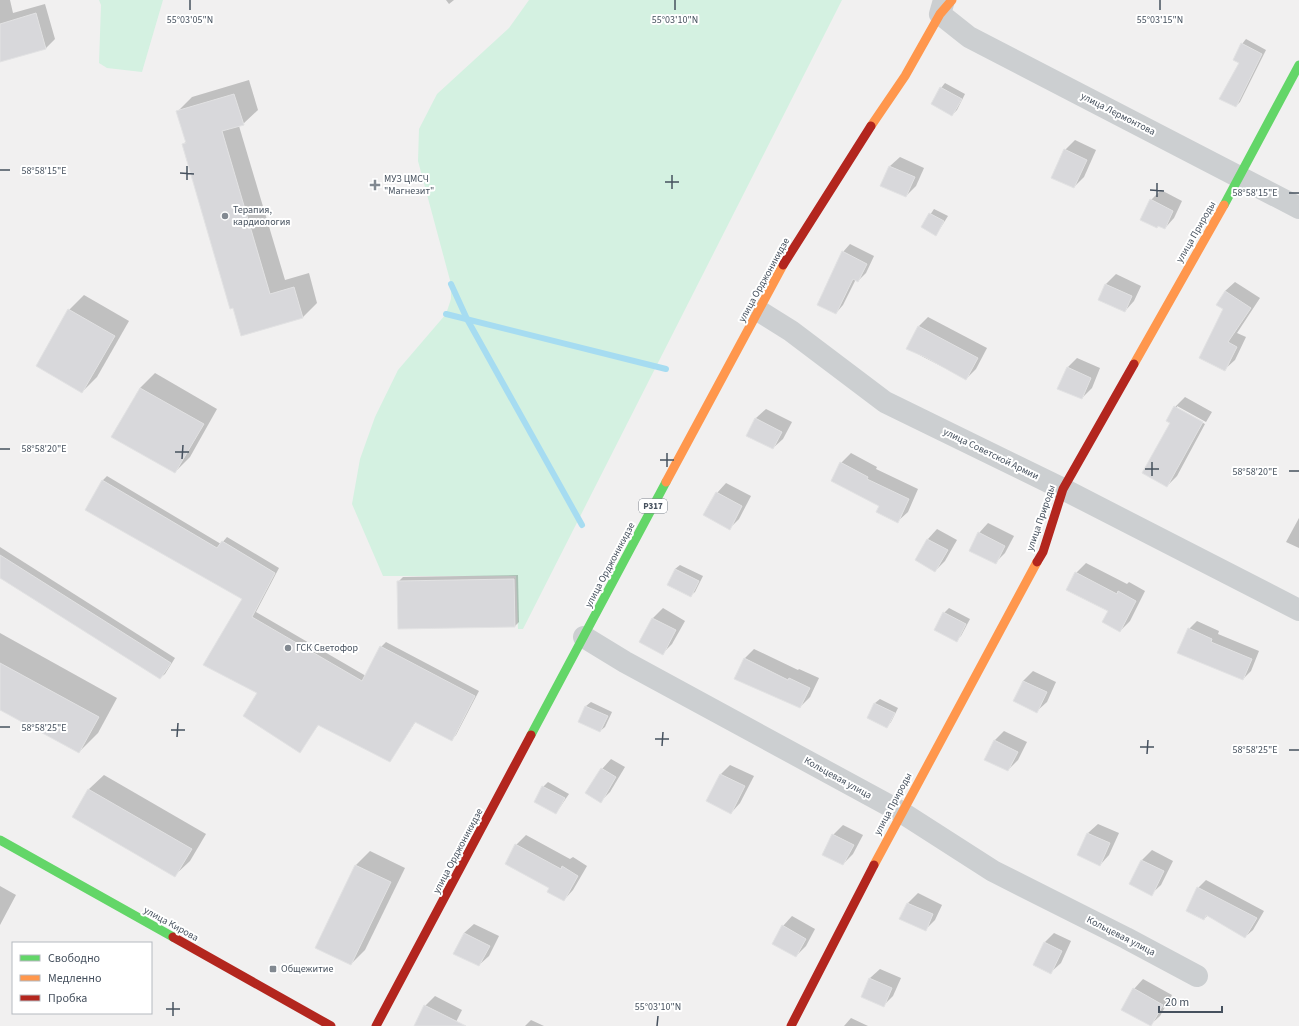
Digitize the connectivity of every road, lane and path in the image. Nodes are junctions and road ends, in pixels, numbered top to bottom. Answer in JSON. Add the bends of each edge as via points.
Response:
{"nodes":[{"id":1,"x":945,"y":5,"type":"edge"},
{"id":2,"x":1299,"y":65,"type":"edge"},
{"id":3,"x":1240,"y":177,"type":"junction"},
{"id":4,"x":1299,"y":208,"type":"edge"},
{"id":5,"x":759,"y":311,"type":"junction"},
{"id":6,"x":1063,"y":489,"type":"junction"},
{"id":7,"x":1299,"y":610,"type":"edge"},
{"id":8,"x":584,"y":637,"type":"junction"},
{"id":9,"x":900,"y":812,"type":"junction"},
{"id":10,"x":0,"y":840,"type":"edge"},
{"id":11,"x":1197,"y":976,"type":"dead end"},
{"id":12,"x":330,"y":1026,"type":"edge"},
{"id":13,"x":376,"y":1026,"type":"edge"},
{"id":14,"x":791,"y":1026,"type":"edge"}],
"edges":[{"from":1,"to":3,"type":"street","name":"улица Лермонтова","via":[[969,37]]},
{"from":1,"to":5,"type":"main road","name":"улица Орджоникидзе","number":"Р317","via":[[905,76],[789,254]]},
{"from":2,"to":3,"type":"main road","name":"улица Природы"},
{"from":3,"to":4,"type":"street","name":"улица Лермонтова"},
{"from":3,"to":6,"type":"main road","name":"улица Природы"},
{"from":5,"to":6,"type":"street","name":"улица Советской Армии","via":[[885,402]]},
{"from":5,"to":8,"type":"main road","name":"улица Орджоникидзе","number":"Р317"},
{"from":6,"to":7,"type":"street","name":"улица Советской Армии"},
{"from":6,"to":9,"type":"main road","name":"улица Природы","via":[[1043,552]]},
{"from":8,"to":9,"type":"street","name":"Кольцевая улица","via":[[625,662]]},
{"from":8,"to":13,"type":"main road","name":"улица Орджоникидзе","number":"Р317"},
{"from":9,"to":11,"type":"street","name":"Кольцевая улица","via":[[993,871]]},
{"from":9,"to":14,"type":"main road","name":"улица Природы"},
{"from":10,"to":12,"type":"main road","name":"улица Кирова"}]}
